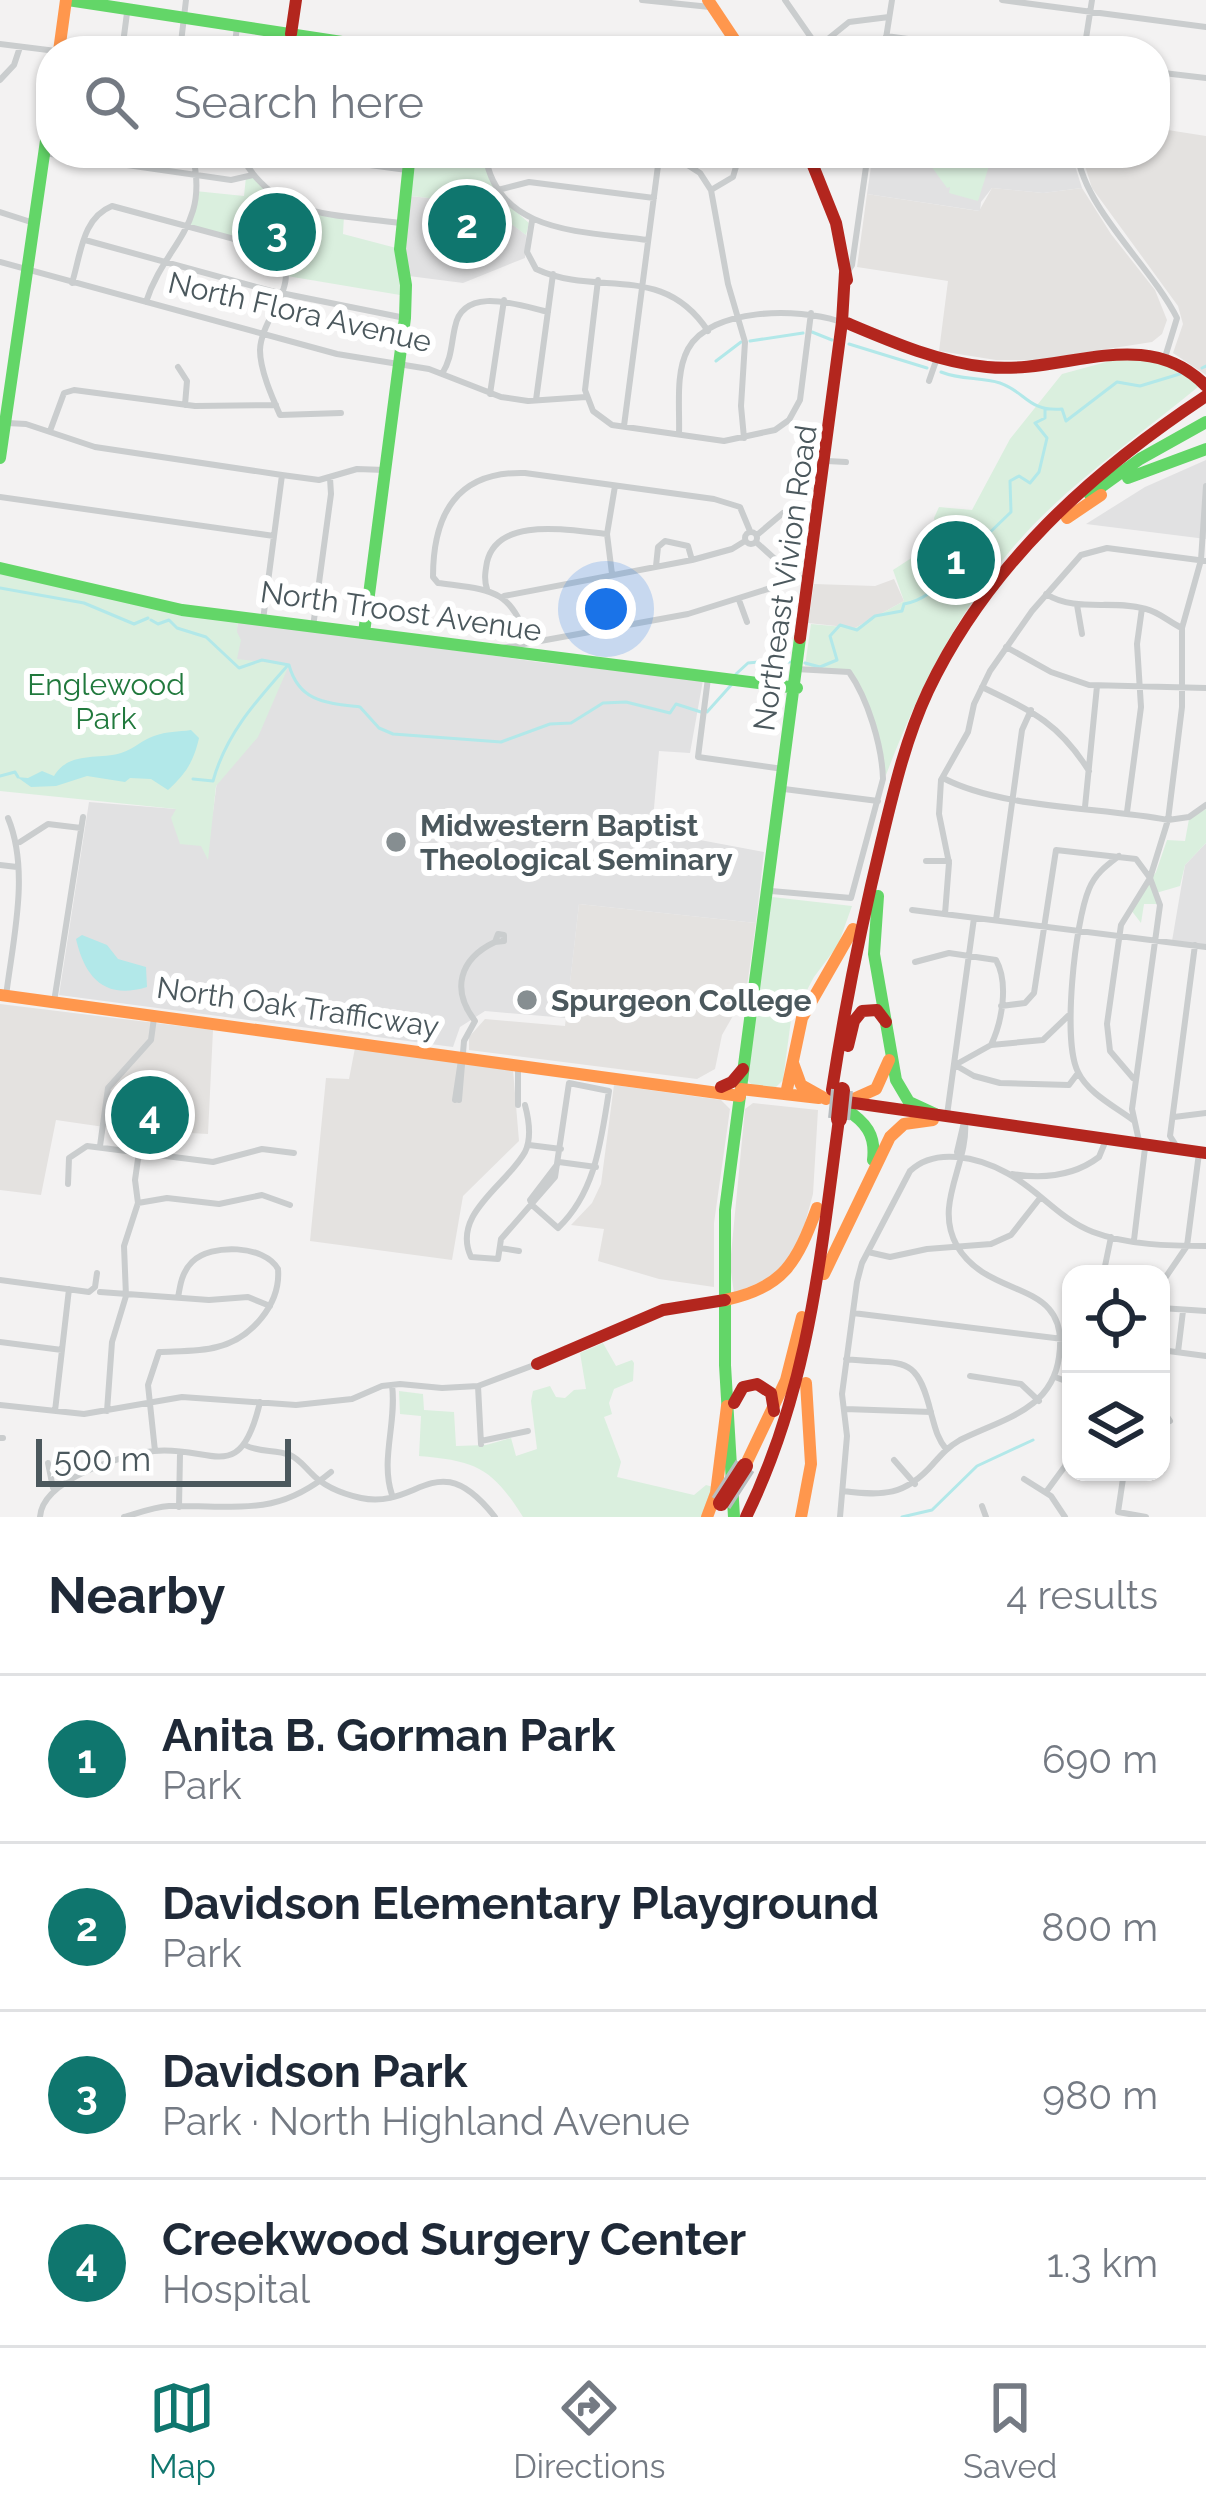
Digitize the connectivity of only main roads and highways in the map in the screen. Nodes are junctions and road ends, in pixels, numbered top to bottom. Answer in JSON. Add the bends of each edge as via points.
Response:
{"nodes":[{"id":1,"x":67,"y":0,"type":"edge"},
{"id":2,"x":296,"y":0,"type":"edge"},
{"id":3,"x":711,"y":4,"type":"edge"},
{"id":4,"x":61,"y":36,"type":"edge"},
{"id":5,"x":267,"y":36,"type":"edge"},
{"id":6,"x":291,"y":36,"type":"edge"},
{"id":7,"x":732,"y":36,"type":"edge"},
{"id":8,"x":42,"y":168,"type":"edge"},
{"id":9,"x":409,"y":168,"type":"edge"},
{"id":10,"x":814,"y":168,"type":"edge"},
{"id":11,"x":844,"y":322,"type":"junction"},
{"id":12,"x":6,"y":380,"type":"edge"},
{"id":13,"x":1206,"y":386,"type":"edge"},
{"id":14,"x":1206,"y":396,"type":"edge"},
{"id":15,"x":1206,"y":412,"type":"edge"},
{"id":16,"x":1206,"y":422,"type":"edge"},
{"id":17,"x":1206,"y":436,"type":"edge"},
{"id":18,"x":1206,"y":449,"type":"edge"},
{"id":19,"x":0,"y":458,"type":"edge"},
{"id":20,"x":1117,"y":475,"type":"junction"},
{"id":21,"x":1089,"y":483,"type":"junction"},
{"id":22,"x":1067,"y":518,"type":"junction"},
{"id":23,"x":0,"y":568,"type":"edge"},
{"id":24,"x":364,"y":633,"type":"junction"},
{"id":25,"x":796,"y":678,"type":"junction"},
{"id":26,"x":784,"y":769,"type":"junction"},
{"id":27,"x":874,"y":890,"type":"junction"},
{"id":28,"x":768,"y":891,"type":"junction"},
{"id":29,"x":3,"y":996,"type":"edge"},
{"id":30,"x":842,"y":1047,"type":"junction"},
{"id":31,"x":743,"y":1069,"type":"junction"},
{"id":32,"x":720,"y":1090,"type":"junction"},
{"id":33,"x":786,"y":1094,"type":"junction"},
{"id":34,"x":747,"y":1098,"type":"junction"},
{"id":35,"x":834,"y":1103,"type":"junction"},
{"id":36,"x":945,"y":1119,"type":"junction"},
{"id":37,"x":1202,"y":1152,"type":"edge"},
{"id":38,"x":832,"y":1167,"type":"junction"},
{"id":39,"x":817,"y":1208,"type":"junction"},
{"id":40,"x":720,"y":1294,"type":"junction"},
{"id":41,"x":814,"y":1303,"type":"junction"},
{"id":42,"x":809,"y":1340,"type":"junction"},
{"id":43,"x":537,"y":1364,"type":"road end"},
{"id":44,"x":730,"y":1405,"type":"junction"},
{"id":45,"x":774,"y":1411,"type":"junction"},
{"id":46,"x":757,"y":1496,"type":"junction"},
{"id":47,"x":729,"y":1515,"type":"edge"},
{"id":48,"x":800,"y":1517,"type":"edge"}],
"edges":[{"from":1,"to":4,"type":"main road"},
{"from":1,"to":5,"type":"main road"},
{"from":2,"to":6,"type":"main road"},
{"from":3,"to":7,"type":"main road"},
{"from":8,"to":12,"type":"main road"},
{"from":9,"to":24,"type":"main road","via":[[400,249],[405,318]]},
{"from":10,"to":11,"type":"main road","name":"Northeast Vivion Road","via":[[836,223]]},
{"from":11,"to":13,"type":"main road","via":[[937,358],[990,367],[1166,354]]},
{"from":11,"to":25,"type":"main road","name":"Northeast Vivion Road"},
{"from":12,"to":19,"type":"main road"},
{"from":14,"to":21,"type":"main road"},
{"from":15,"to":21,"type":"main road"},
{"from":16,"to":20,"type":"main road"},
{"from":17,"to":20,"type":"main road"},
{"from":18,"to":22,"type":"main road","via":[[1124,480]]},
{"from":20,"to":22,"type":"main road"},
{"from":21,"to":27,"type":"main road","via":[[1006,569],[948,655],[910,739]]},
{"from":22,"to":27,"type":"main road","via":[[1009,579],[952,664]]},
{"from":23,"to":24,"type":"main road","name":"North Troost Avenue","via":[[170,608]]},
{"from":24,"to":25,"type":"main road","name":"North Troost Avenue","via":[[734,681]]},
{"from":25,"to":26,"type":"main road","name":"Northeast Vivion Road"},
{"from":26,"to":28,"type":"main road","name":"Northeast Vivion Road"},
{"from":26,"to":28,"type":"main road","name":"Northeast Vivion Road"},
{"from":27,"to":30,"type":"main road"},
{"from":27,"to":33,"type":"main road","via":[[797,1030]]},
{"from":27,"to":36,"type":"main road","via":[[874,954],[896,1080],[909,1102]]},
{"from":28,"to":31,"type":"main road","name":"Northeast Vivion Road"},
{"from":29,"to":32,"type":"main road","name":"North Oak Trafficway","via":[[518,1064],[588,1081]]},
{"from":30,"to":35,"type":"main road"},
{"from":30,"to":35,"type":"main road","via":[[836,1010],[816,1004],[806,1014],[794,1066],[801,1084]]},
{"from":30,"to":35,"type":"main road","via":[[856,1016],[880,1011],[886,1077],[872,1095]]},
{"from":31,"to":32,"type":"main road"},
{"from":31,"to":34,"type":"main road"},
{"from":32,"to":34,"type":"main road","name":"North Oak Trafficway"},
{"from":33,"to":34,"type":"main road","name":"North Oak Trafficway"},
{"from":33,"to":35,"type":"main road","name":"North Oak Trafficway"},
{"from":34,"to":35,"type":"main road","name":"North Oak Trafficway"},
{"from":34,"to":35,"type":"main road"},
{"from":34,"to":40,"type":"main road","via":[[725,1210]]},
{"from":35,"to":36,"type":"main road","name":"North Oak Trafficway"},
{"from":35,"to":38,"type":"main road"},
{"from":35,"to":38,"type":"main road","via":[[869,1126],[875,1144],[863,1189],[848,1196],[835,1187]]},
{"from":35,"to":39,"type":"main road"},
{"from":36,"to":37,"type":"main road","name":"North Oak Trafficway"},
{"from":36,"to":41,"type":"main road","via":[[904,1124],[890,1137]]},
{"from":38,"to":41,"type":"main road"},
{"from":39,"to":40,"type":"main road","via":[[784,1274],[761,1292]]},
{"from":39,"to":45,"type":"main road","via":[[799,1333]]},
{"from":40,"to":43,"type":"main road"},
{"from":40,"to":44,"type":"main road"},
{"from":41,"to":42,"type":"main road"},
{"from":42,"to":46,"type":"main road","via":[[791,1418]]},
{"from":42,"to":48,"type":"main road","via":[[811,1464]]},
{"from":44,"to":45,"type":"main road","via":[[743,1387],[757,1384],[771,1393]]},
{"from":44,"to":47,"type":"main road"},
{"from":44,"to":47,"type":"main road","via":[[716,1493]]},
{"from":45,"to":47,"type":"main road","bridge":true},
{"from":46,"to":47,"type":"main road"},
{"from":46,"to":48,"type":"main road","via":[[783,1462],[800,1459],[808,1473]]}]}
